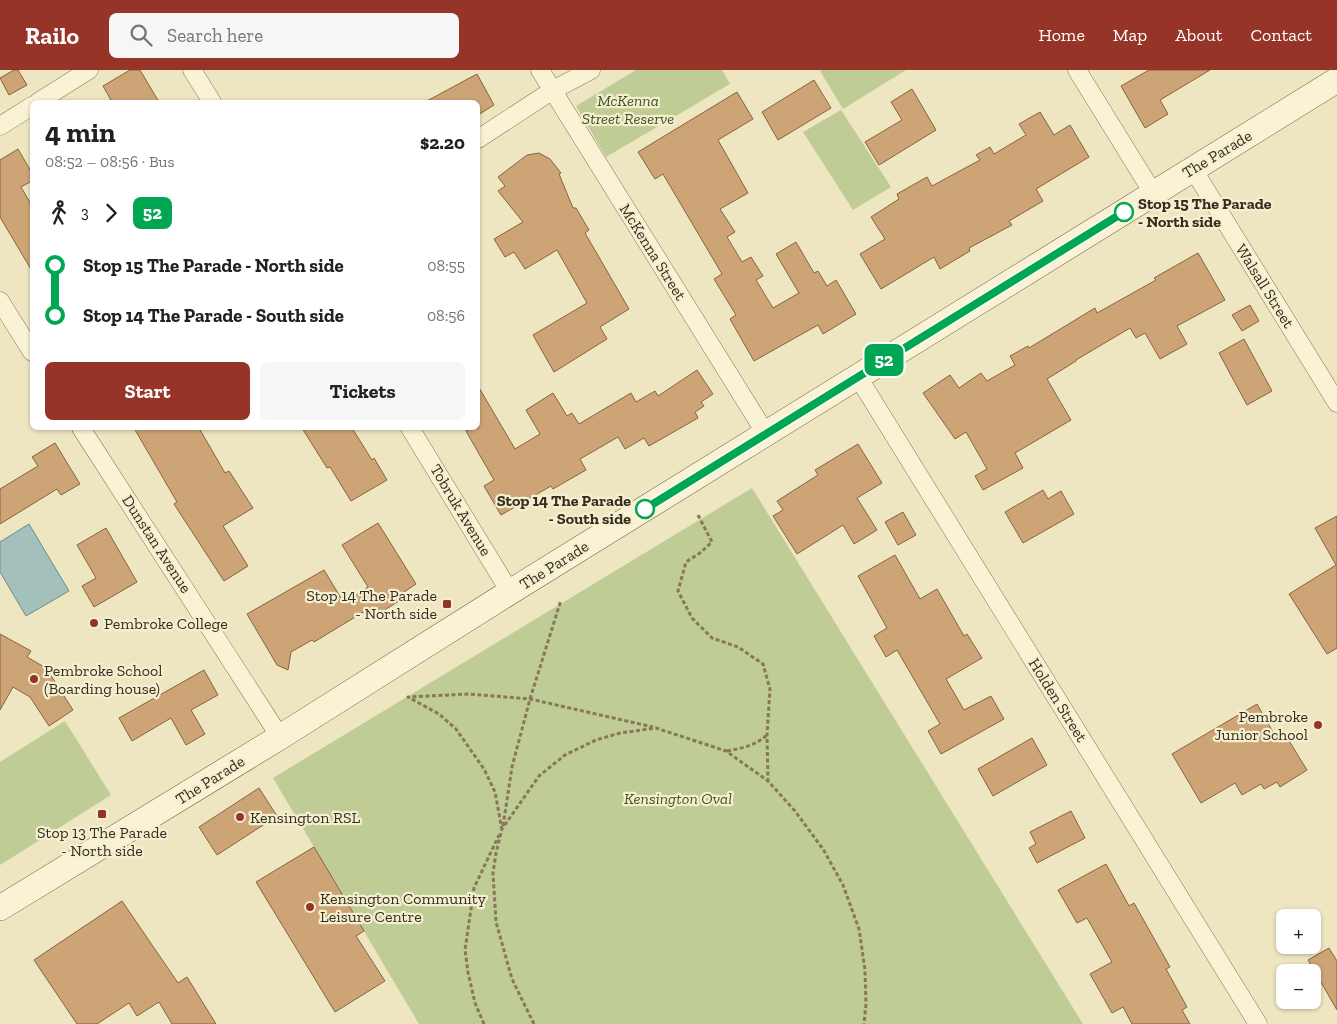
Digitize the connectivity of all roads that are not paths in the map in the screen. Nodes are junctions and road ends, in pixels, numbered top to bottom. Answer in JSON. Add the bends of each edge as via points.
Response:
{"nodes":[{"id":1,"x":89,"y":70,"type":"edge"},
{"id":2,"x":192,"y":70,"type":"edge"},
{"id":3,"x":540,"y":70,"type":"edge"},
{"id":4,"x":591,"y":70,"type":"edge"},
{"id":5,"x":1077,"y":70,"type":"edge"},
{"id":6,"x":1337,"y":80,"type":"edge"},
{"id":7,"x":553,"y":90,"type":"junction"},
{"id":8,"x":41,"y":100,"type":"edge"},
{"id":9,"x":211,"y":100,"type":"edge"},
{"id":10,"x":30,"y":107,"type":"edge"},
{"id":11,"x":0,"y":126,"type":"edge"},
{"id":12,"x":480,"y":138,"type":"edge"},
{"id":13,"x":1193,"y":169,"type":"junction"},
{"id":14,"x":1153,"y":193,"type":"junction"},
{"id":15,"x":0,"y":301,"type":"edge"},
{"id":16,"x":30,"y":349,"type":"edge"},
{"id":17,"x":858,"y":377,"type":"junction"},
{"id":18,"x":1337,"y":403,"type":"edge"},
{"id":19,"x":82,"y":430,"type":"edge"},
{"id":20,"x":411,"y":430,"type":"edge"},
{"id":21,"x":766,"y":434,"type":"junction"},
{"id":22,"x":510,"y":592,"type":"junction"},
{"id":23,"x":280,"y":737,"type":"junction"},
{"id":24,"x":0,"y":908,"type":"edge"},
{"id":25,"x":1258,"y":1024,"type":"edge"}],
"edges":[{"from":1,"to":8,"type":"street"},
{"from":2,"to":9,"type":"street"},
{"from":3,"to":7,"type":"street","name":"McKenna Street"},
{"from":4,"to":7,"type":"street"},
{"from":5,"to":14,"type":"street"},
{"from":6,"to":13,"type":"main road","name":"The Parade"},
{"from":7,"to":12,"type":"street"},
{"from":7,"to":21,"type":"street","name":"McKenna Street"},
{"from":10,"to":11,"type":"street"},
{"from":13,"to":14,"type":"main road","name":"The Parade"},
{"from":13,"to":18,"type":"street","name":"Walsall Street"},
{"from":14,"to":17,"type":"main road","name":"The Parade"},
{"from":15,"to":16,"type":"street"},
{"from":17,"to":21,"type":"main road","name":"The Parade"},
{"from":17,"to":25,"type":"street","name":"Holden Street"},
{"from":19,"to":23,"type":"street","name":"Dunstan Avenue"},
{"from":20,"to":22,"type":"street","name":"Tobruk Avenue"},
{"from":21,"to":22,"type":"main road","name":"The Parade"},
{"from":22,"to":23,"type":"main road","name":"The Parade"},
{"from":23,"to":24,"type":"main road","name":"The Parade"}]}
